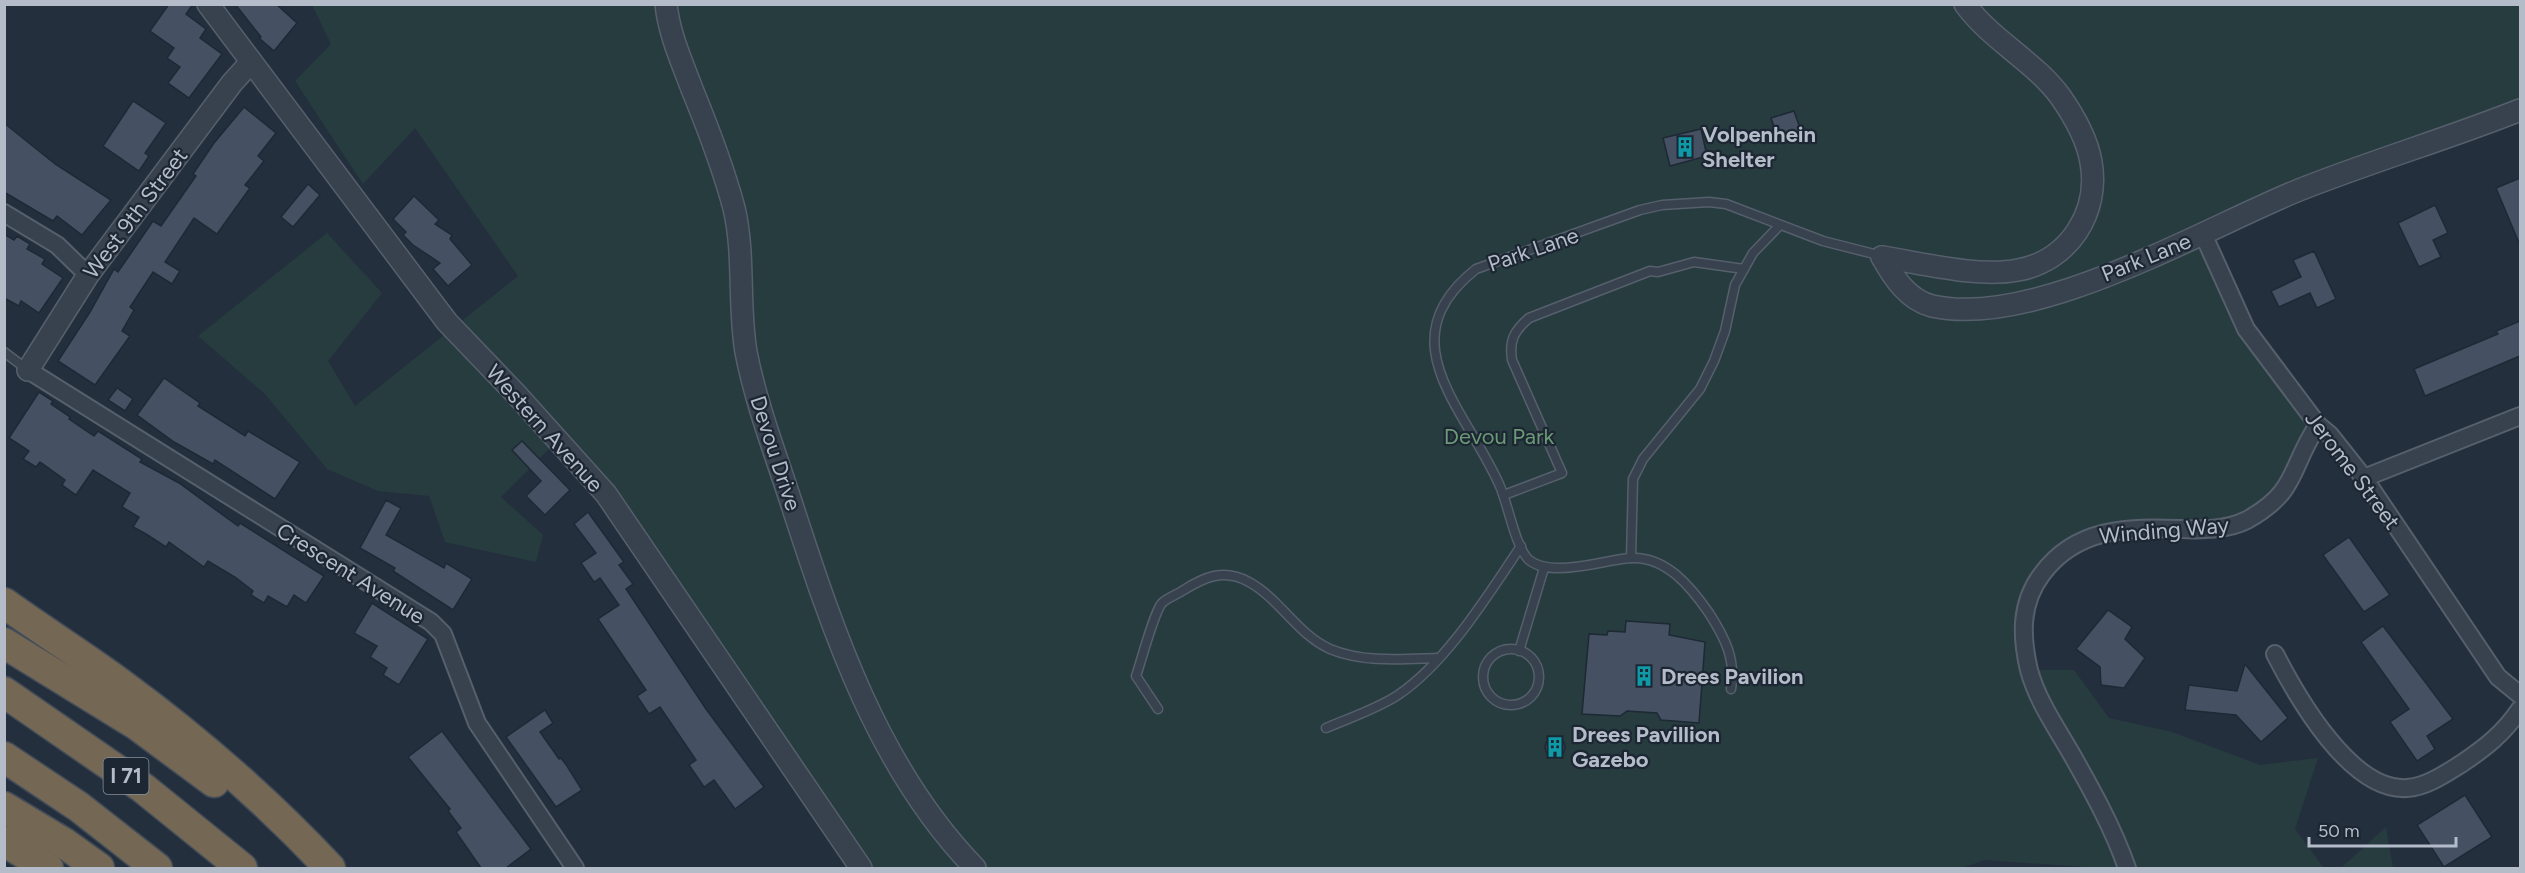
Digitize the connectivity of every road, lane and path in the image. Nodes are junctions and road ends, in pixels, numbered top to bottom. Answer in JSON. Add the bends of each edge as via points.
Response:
{"nodes":[{"id":1,"x":208,"y":4,"type":"edge"},
{"id":2,"x":666,"y":4,"type":"edge"},
{"id":3,"x":1965,"y":4,"type":"edge"},
{"id":4,"x":251,"y":62,"type":"junction"},
{"id":5,"x":2520,"y":110,"type":"edge"},
{"id":6,"x":4,"y":213,"type":"edge"},
{"id":7,"x":1779,"y":226,"type":"junction"},
{"id":8,"x":2203,"y":234,"type":"junction"},
{"id":9,"x":1882,"y":257,"type":"junction"},
{"id":10,"x":1744,"y":269,"type":"junction"},
{"id":11,"x":88,"y":275,"type":"junction"},
{"id":12,"x":4,"y":352,"type":"edge"},
{"id":13,"x":28,"y":370,"type":"junction"},
{"id":14,"x":2520,"y":416,"type":"edge"},
{"id":15,"x":2318,"y":425,"type":"junction"},
{"id":16,"x":2364,"y":478,"type":"junction"},
{"id":17,"x":1504,"y":495,"type":"junction"},
{"id":18,"x":1521,"y":546,"type":"junction"},
{"id":19,"x":1631,"y":558,"type":"junction"},
{"id":20,"x":1544,"y":568,"type":"junction"},
{"id":21,"x":4,"y":603,"type":"edge"},
{"id":22,"x":4,"y":643,"type":"edge"},
{"id":23,"x":1519,"y":651,"type":"junction"},
{"id":24,"x":2275,"y":654,"type":"dead end"},
{"id":25,"x":1439,"y":658,"type":"junction"},
{"id":26,"x":1731,"y":689,"type":"dead end"},
{"id":27,"x":4,"y":692,"type":"edge"},
{"id":28,"x":2520,"y":695,"type":"edge"},
{"id":29,"x":1158,"y":708,"type":"dead end"},
{"id":30,"x":2520,"y":709,"type":"edge"},
{"id":31,"x":1326,"y":728,"type":"dead end"},
{"id":32,"x":4,"y":757,"type":"edge"},
{"id":33,"x":4,"y":807,"type":"edge"},
{"id":34,"x":4,"y":841,"type":"edge"},
{"id":35,"x":48,"y":868,"type":"edge"},
{"id":36,"x":99,"y":868,"type":"edge"},
{"id":37,"x":157,"y":868,"type":"edge"},
{"id":38,"x":242,"y":868,"type":"edge"},
{"id":39,"x":321,"y":868,"type":"edge"},
{"id":40,"x":330,"y":868,"type":"edge"},
{"id":41,"x":575,"y":868,"type":"edge"},
{"id":42,"x":861,"y":868,"type":"edge"},
{"id":43,"x":975,"y":868,"type":"edge"},
{"id":44,"x":2127,"y":868,"type":"edge"}],
"edges":[{"from":1,"to":4,"type":"street","name":"Western Avenue"},
{"from":2,"to":43,"type":"street","name":"Devou Drive","via":[[678,54],[720,160],[734,211],[741,316],[756,396],[828,614],[849,671],[900,772],[931,818]]},
{"from":3,"to":9,"type":"street","via":[[2058,94],[2072,115],[2091,161],[2090,207],[2070,243],[2033,267],[1989,272]]},
{"from":4,"to":11,"type":"street","name":"West 9th Street"},
{"from":4,"to":42,"type":"street","name":"Western Avenue","via":[[447,322],[612,503]]},
{"from":5,"to":8,"type":"street","name":"Park Lane","via":[[2299,190]]},
{"from":6,"to":11,"type":"street","via":[[57,246]]},
{"from":7,"to":9,"type":"lane","name":"Park Lane"},
{"from":7,"to":10,"type":"lane","via":[[1753,253]]},
{"from":7,"to":17,"type":"lane","name":"Park Lane","via":[[1726,204],[1662,205],[1500,259],[1476,269],[1461,281],[1440,309],[1432,340],[1435,361]]},
{"from":8,"to":9,"type":"street","name":"Park Lane","via":[[2081,284],[2026,302],[1979,309],[1927,304],[1897,282]]},
{"from":8,"to":15,"type":"street","name":"Jerome Street","via":[[2246,329]]},
{"from":10,"to":17,"type":"lane","via":[[1694,262],[1650,271],[1529,318],[1516,330],[1509,344],[1512,360],[1562,473]]},
{"from":10,"to":19,"type":"lane","via":[[1735,285],[1714,361],[1700,389],[1643,459],[1633,479]]},
{"from":11,"to":13,"type":"street","name":"West 9th Street"},
{"from":12,"to":13,"type":"lane"},
{"from":13,"to":41,"type":"street","name":"Crescent Avenue","via":[[437,628],[443,634],[477,723]]},
{"from":14,"to":16,"type":"street"},
{"from":15,"to":16,"type":"street","name":"Jerome Street"},
{"from":15,"to":44,"type":"street","name":"Winding Way","via":[[2305,444],[2286,489],[2274,503],[2245,521],[2205,530],[2155,528],[2084,538],[2053,560],[2036,582],[2023,621],[2030,670],[2042,704],[2115,833]]},
{"from":16,"to":28,"type":"street","name":"Jerome Street","via":[[2498,676]]},
{"from":17,"to":18,"type":"lane","name":"Park Lane"},
{"from":18,"to":20,"type":"lane","name":"Park Lane","via":[[1528,559]]},
{"from":18,"to":25,"type":"lane"},
{"from":19,"to":20,"type":"lane","via":[[1592,567]]},
{"from":19,"to":26,"type":"lane","via":[[1654,561],[1695,592],[1725,637],[1733,666]]},
{"from":20,"to":23,"type":"lane"},
{"from":21,"to":40,"type":"highway","via":[[186,734],[280,815]]},
{"from":22,"to":39,"type":"highway","via":[[136,725]]},
{"from":23,"to":23,"type":"lane","via":[[1510,649],[1493,656],[1483,671],[1485,690],[1508,705],[1525,701],[1537,688],[1538,669],[1528,654]]},
{"from":24,"to":30,"type":"street","via":[[2312,717],[2349,762],[2386,786],[2415,787],[2445,774],[2490,744]]},
{"from":25,"to":29,"type":"lane","via":[[1380,660],[1331,649],[1306,633],[1250,582],[1226,573],[1204,577],[1161,604],[1136,676]]},
{"from":25,"to":31,"type":"lane","via":[[1395,697]]},
{"from":27,"to":38,"type":"highway","number":"I 71","via":[[143,788]]},
{"from":32,"to":37,"type":"highway","number":"I 71","via":[[79,807]]},
{"from":33,"to":36,"type":"highway"},
{"from":34,"to":35,"type":"highway"}]}
